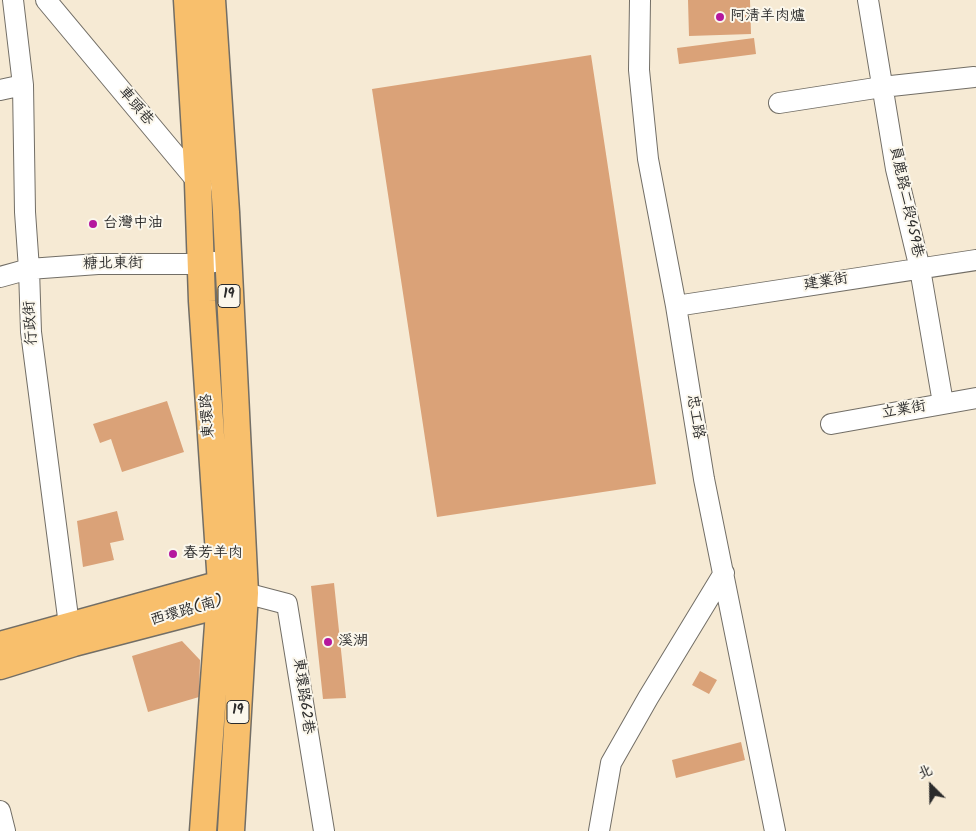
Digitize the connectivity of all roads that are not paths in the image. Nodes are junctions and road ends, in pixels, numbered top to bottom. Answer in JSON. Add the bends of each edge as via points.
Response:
{"nodes":[{"id":1,"x":13,"y":0,"type":"edge"},
{"id":2,"x":46,"y":0,"type":"edge"},
{"id":3,"x":186,"y":0,"type":"edge"},
{"id":4,"x":212,"y":0,"type":"edge"},
{"id":5,"x":640,"y":0,"type":"edge"},
{"id":6,"x":868,"y":0,"type":"edge"},
{"id":7,"x":974,"y":77,"type":"dead end"},
{"id":8,"x":23,"y":85,"type":"junction"},
{"id":9,"x":882,"y":87,"type":"junction"},
{"id":10,"x":0,"y":90,"type":"edge"},
{"id":11,"x":779,"y":104,"type":"dead end"},
{"id":12,"x":198,"y":183,"type":"junction"},
{"id":13,"x":226,"y":212,"type":"junction"},
{"id":14,"x":976,"y":260,"type":"edge"},
{"id":15,"x":228,"y":261,"type":"junction"},
{"id":16,"x":199,"y":264,"type":"junction"},
{"id":17,"x":29,"y":269,"type":"junction"},
{"id":18,"x":920,"y":269,"type":"junction"},
{"id":19,"x":0,"y":277,"type":"edge"},
{"id":20,"x":676,"y":306,"type":"junction"},
{"id":21,"x":976,"y":398,"type":"edge"},
{"id":22,"x":943,"y":403,"type":"junction"},
{"id":23,"x":831,"y":424,"type":"dead end"},
{"id":24,"x":724,"y":573,"type":"junction"},
{"id":25,"x":245,"y":593,"type":"junction"},
{"id":26,"x":220,"y":595,"type":"junction"},
{"id":27,"x":72,"y":634,"type":"junction"},
{"id":28,"x":0,"y":645,"type":"edge"},
{"id":29,"x":0,"y":666,"type":"edge"},
{"id":30,"x":0,"y":811,"type":"edge"},
{"id":31,"x":5,"y":831,"type":"edge"},
{"id":32,"x":203,"y":831,"type":"edge"},
{"id":33,"x":231,"y":831,"type":"edge"},
{"id":34,"x":324,"y":831,"type":"edge"},
{"id":35,"x":599,"y":831,"type":"edge"},
{"id":36,"x":775,"y":831,"type":"edge"}],
"edges":[{"from":1,"to":8,"type":"street","name":"行政街"},
{"from":2,"to":12,"type":"street","name":"車頭巷"},
{"from":3,"to":12,"type":"main road","name":"東環路","number":"19"},
{"from":4,"to":13,"type":"main road","name":"東環路","number":"19"},
{"from":5,"to":20,"type":"street","name":"忠工路","via":[[639,70],[648,160]]},
{"from":6,"to":9,"type":"street","name":"員鹿路二段459巷"},
{"from":7,"to":9,"type":"street"},
{"from":8,"to":10,"type":"street"},
{"from":8,"to":17,"type":"street","name":"行政街"},
{"from":9,"to":11,"type":"street"},
{"from":9,"to":18,"type":"street","name":"員鹿路二段459巷","via":[[896,169]]},
{"from":12,"to":13,"type":"street","name":"車頭巷"},
{"from":12,"to":16,"type":"main road","name":"東環路","number":"19"},
{"from":13,"to":15,"type":"main road","name":"東環路","number":"19"},
{"from":14,"to":18,"type":"street","name":"建業街"},
{"from":15,"to":16,"type":"street","name":"糖北東街"},
{"from":15,"to":25,"type":"main road","name":"東環路","number":"19"},
{"from":16,"to":17,"type":"street","name":"糖北東街","via":[[98,264]]},
{"from":16,"to":26,"type":"main road","name":"東環路","number":"19"},
{"from":17,"to":19,"type":"street","name":"糖北東街"},
{"from":17,"to":27,"type":"street","name":"行政街","via":[[30,332]]},
{"from":18,"to":20,"type":"street","name":"建業街"},
{"from":18,"to":22,"type":"street","name":"員鹿路二段459巷"},
{"from":20,"to":24,"type":"street","name":"忠工路","via":[[704,479]]},
{"from":21,"to":22,"type":"street","name":"立業街"},
{"from":22,"to":23,"type":"street","name":"立業街"},
{"from":24,"to":35,"type":"street","via":[[611,763]]},
{"from":24,"to":36,"type":"street","name":"忠工路"},
{"from":25,"to":26,"type":"main road","name":"西環路(南)"},
{"from":25,"to":33,"type":"main road","name":"東環路","number":"19"},
{"from":25,"to":34,"type":"street","name":"東環路62巷","via":[[287,604]]},
{"from":26,"to":27,"type":"main road","name":"西環路(南)"},
{"from":26,"to":32,"type":"main road","name":"東環路","number":"19"},
{"from":27,"to":28,"type":"main road","name":"西環路(南)"},
{"from":27,"to":29,"type":"main road","name":"西環路(南)"},
{"from":30,"to":31,"type":"street"}]}
